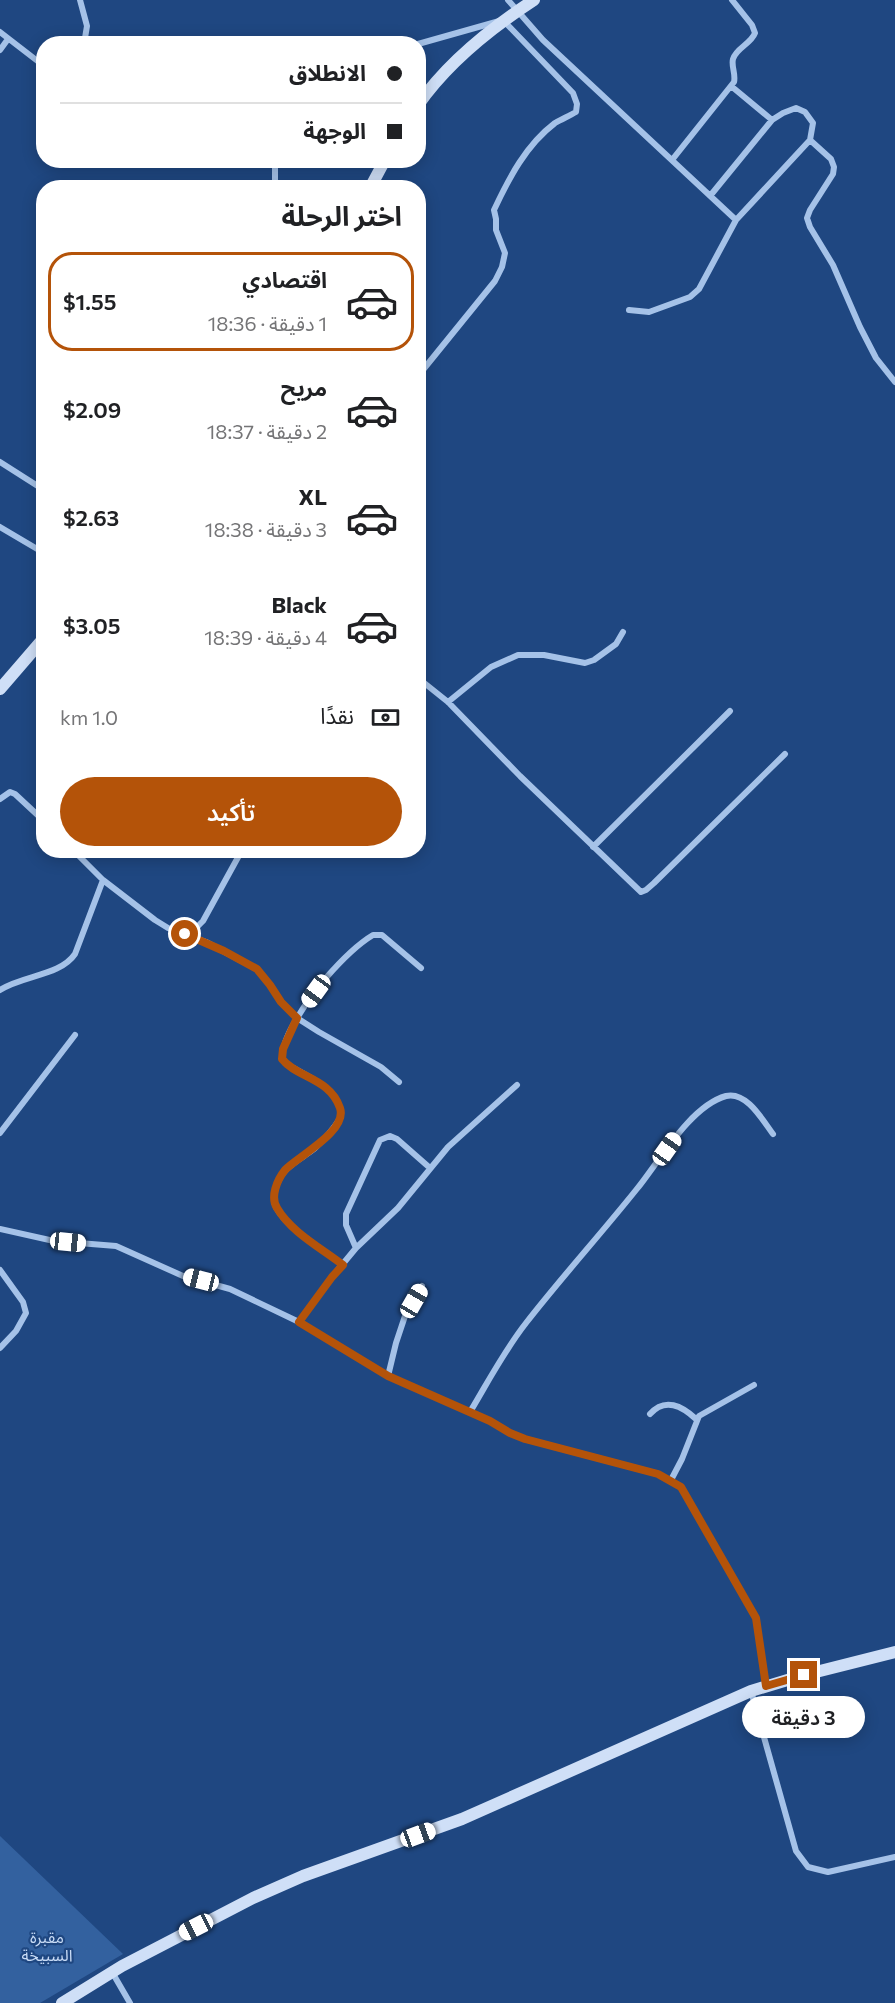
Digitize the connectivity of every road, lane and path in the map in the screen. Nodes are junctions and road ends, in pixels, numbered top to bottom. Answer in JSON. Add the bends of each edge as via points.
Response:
{"nodes":[{"id":1,"x":80,"y":0,"type":"edge"},
{"id":2,"x":508,"y":0,"type":"edge"},
{"id":3,"x":534,"y":0,"type":"edge"},
{"id":4,"x":732,"y":0,"type":"edge"},
{"id":5,"x":516,"y":11,"type":"junction"},
{"id":6,"x":503,"y":20,"type":"junction"},
{"id":7,"x":0,"y":32,"type":"edge"},
{"id":8,"x":85,"y":36,"type":"edge"},
{"id":9,"x":8,"y":39,"type":"junction"},
{"id":10,"x":426,"y":42,"type":"edge"},
{"id":11,"x":0,"y":50,"type":"edge"},
{"id":12,"x":36,"y":60,"type":"edge"},
{"id":13,"x":731,"y":86,"type":"junction"},
{"id":14,"x":426,"y":95,"type":"edge"},
{"id":15,"x":772,"y":120,"type":"junction"},
{"id":16,"x":810,"y":140,"type":"junction"},
{"id":17,"x":672,"y":160,"type":"junction"},
{"id":18,"x":710,"y":196,"type":"junction"},
{"id":19,"x":736,"y":220,"type":"junction"},
{"id":20,"x":629,"y":310,"type":"dead end"},
{"id":21,"x":426,"y":366,"type":"edge"},
{"id":22,"x":895,"y":382,"type":"edge"},
{"id":23,"x":0,"y":462,"type":"edge"},
{"id":24,"x":36,"y":485,"type":"edge"},
{"id":25,"x":0,"y":527,"type":"edge"},
{"id":26,"x":36,"y":548,"type":"edge"},
{"id":27,"x":623,"y":632,"type":"dead end"},
{"id":28,"x":36,"y":647,"type":"edge"},
{"id":29,"x":426,"y":684,"type":"edge"},
{"id":30,"x":0,"y":689,"type":"edge"},
{"id":31,"x":448,"y":702,"type":"junction"},
{"id":32,"x":730,"y":711,"type":"dead end"},
{"id":33,"x":785,"y":754,"type":"dead end"},
{"id":34,"x":0,"y":799,"type":"edge"},
{"id":35,"x":36,"y":814,"type":"edge"},
{"id":36,"x":593,"y":847,"type":"junction"},
{"id":37,"x":81,"y":858,"type":"edge"},
{"id":38,"x":238,"y":858,"type":"edge"},
{"id":39,"x":103,"y":880,"type":"junction"},
{"id":40,"x":185,"y":934,"type":"junction"},
{"id":41,"x":421,"y":968,"type":"dead end"},
{"id":42,"x":0,"y":990,"type":"edge"},
{"id":43,"x":297,"y":1018,"type":"junction"},
{"id":44,"x":75,"y":1035,"type":"dead end"},
{"id":45,"x":399,"y":1082,"type":"dead end"},
{"id":46,"x":517,"y":1085,"type":"dead end"},
{"id":47,"x":0,"y":1133,"type":"edge"},
{"id":48,"x":773,"y":1134,"type":"dead end"},
{"id":49,"x":430,"y":1168,"type":"junction"},
{"id":50,"x":0,"y":1229,"type":"edge"},
{"id":51,"x":357,"y":1248,"type":"junction"},
{"id":52,"x":343,"y":1265,"type":"junction"},
{"id":53,"x":0,"y":1270,"type":"edge"},
{"id":54,"x":422,"y":1286,"type":"dead end"},
{"id":55,"x":299,"y":1322,"type":"junction"},
{"id":56,"x":0,"y":1348,"type":"edge"},
{"id":57,"x":388,"y":1376,"type":"junction"},
{"id":58,"x":754,"y":1385,"type":"dead end"},
{"id":59,"x":470,"y":1412,"type":"junction"},
{"id":60,"x":650,"y":1414,"type":"dead end"},
{"id":61,"x":696,"y":1419,"type":"junction"},
{"id":62,"x":671,"y":1480,"type":"junction"},
{"id":63,"x":895,"y":1652,"type":"edge"},
{"id":64,"x":766,"y":1686,"type":"junction"},
{"id":65,"x":751,"y":1691,"type":"junction"},
{"id":66,"x":895,"y":1857,"type":"edge"},
{"id":67,"x":112,"y":1972,"type":"junction"},
{"id":68,"x":62,"y":2003,"type":"edge"},
{"id":69,"x":130,"y":2003,"type":"edge"}],
"edges":[{"from":1,"to":8,"type":"street","via":[[87,26]]},
{"from":2,"to":5,"type":"street"},
{"from":3,"to":5,"type":"street"},
{"from":4,"to":13,"type":"street","via":[[755,33],[735,54],[735,79]]},
{"from":5,"to":6,"type":"street"},
{"from":5,"to":17,"type":"street"},
{"from":6,"to":10,"type":"street"},
{"from":6,"to":14,"type":"street"},
{"from":6,"to":21,"type":"street","via":[[573,93],[576,112],[541,135],[522,158],[494,210],[496,230],[505,253],[502,267]]},
{"from":7,"to":9,"type":"street"},
{"from":9,"to":11,"type":"street"},
{"from":9,"to":12,"type":"street"},
{"from":13,"to":15,"type":"street"},
{"from":13,"to":17,"type":"street"},
{"from":15,"to":16,"type":"street","via":[[796,108],[805,112],[813,123]]},
{"from":15,"to":18,"type":"street"},
{"from":16,"to":19,"type":"street"},
{"from":16,"to":22,"type":"street","via":[[831,159],[834,167],[807,218],[876,358]]},
{"from":17,"to":18,"type":"street"},
{"from":18,"to":19,"type":"street"},
{"from":19,"to":20,"type":"street","via":[[699,289],[690,297],[649,312]]},
{"from":23,"to":24,"type":"street"},
{"from":25,"to":26,"type":"street"},
{"from":27,"to":31,"type":"street","via":[[616,644],[585,663],[544,655],[518,655],[491,667]]},
{"from":28,"to":30,"type":"street"},
{"from":29,"to":31,"type":"street"},
{"from":31,"to":36,"type":"street"},
{"from":32,"to":36,"type":"street"},
{"from":33,"to":36,"type":"street","via":[[646,890],[636,888]]},
{"from":34,"to":35,"type":"street","via":[[10,792],[15,794]]},
{"from":37,"to":39,"type":"street"},
{"from":38,"to":40,"type":"street","via":[[203,921]]},
{"from":39,"to":40,"type":"street","via":[[155,920]]},
{"from":39,"to":42,"type":"street","via":[[71,961]]},
{"from":40,"to":43,"type":"street","via":[[257,969]]},
{"from":41,"to":43,"type":"street","via":[[382,935],[374,934],[326,978]]},
{"from":43,"to":45,"type":"street","via":[[381,1067]]},
{"from":43,"to":52,"type":"street","via":[[282,1059],[328,1090],[340,1107],[341,1117],[315,1148],[285,1170],[277,1183],[274,1200],[276,1208],[295,1229]]},
{"from":44,"to":47,"type":"street"},
{"from":46,"to":49,"type":"street"},
{"from":48,"to":59,"type":"street","via":[[746,1100],[734,1096],[704,1108],[688,1122],[524,1325]]},
{"from":49,"to":51,"type":"street","via":[[398,1208]]},
{"from":49,"to":51,"type":"street","via":[[396,1138],[380,1140],[346,1214],[346,1225]]},
{"from":50,"to":55,"type":"street","via":[[54,1241],[116,1246],[183,1276],[230,1289]]},
{"from":51,"to":52,"type":"street"},
{"from":52,"to":55,"type":"street"},
{"from":53,"to":56,"type":"street","via":[[23,1302],[26,1313]]},
{"from":54,"to":57,"type":"street","via":[[405,1316]]},
{"from":55,"to":57,"type":"street"},
{"from":57,"to":59,"type":"street"},
{"from":58,"to":61,"type":"street"},
{"from":59,"to":62,"type":"street","via":[[525,1439]]},
{"from":60,"to":61,"type":"street","via":[[663,1404],[673,1404]]},
{"from":61,"to":62,"type":"street"},
{"from":62,"to":64,"type":"street","via":[[681,1487],[756,1618]]},
{"from":63,"to":64,"type":"street"},
{"from":64,"to":65,"type":"street"},
{"from":65,"to":66,"type":"street","via":[[796,1851],[808,1867],[828,1872]]},
{"from":65,"to":67,"type":"street","via":[[462,1819],[294,1879]]},
{"from":67,"to":68,"type":"street"},
{"from":67,"to":69,"type":"street"}]}
